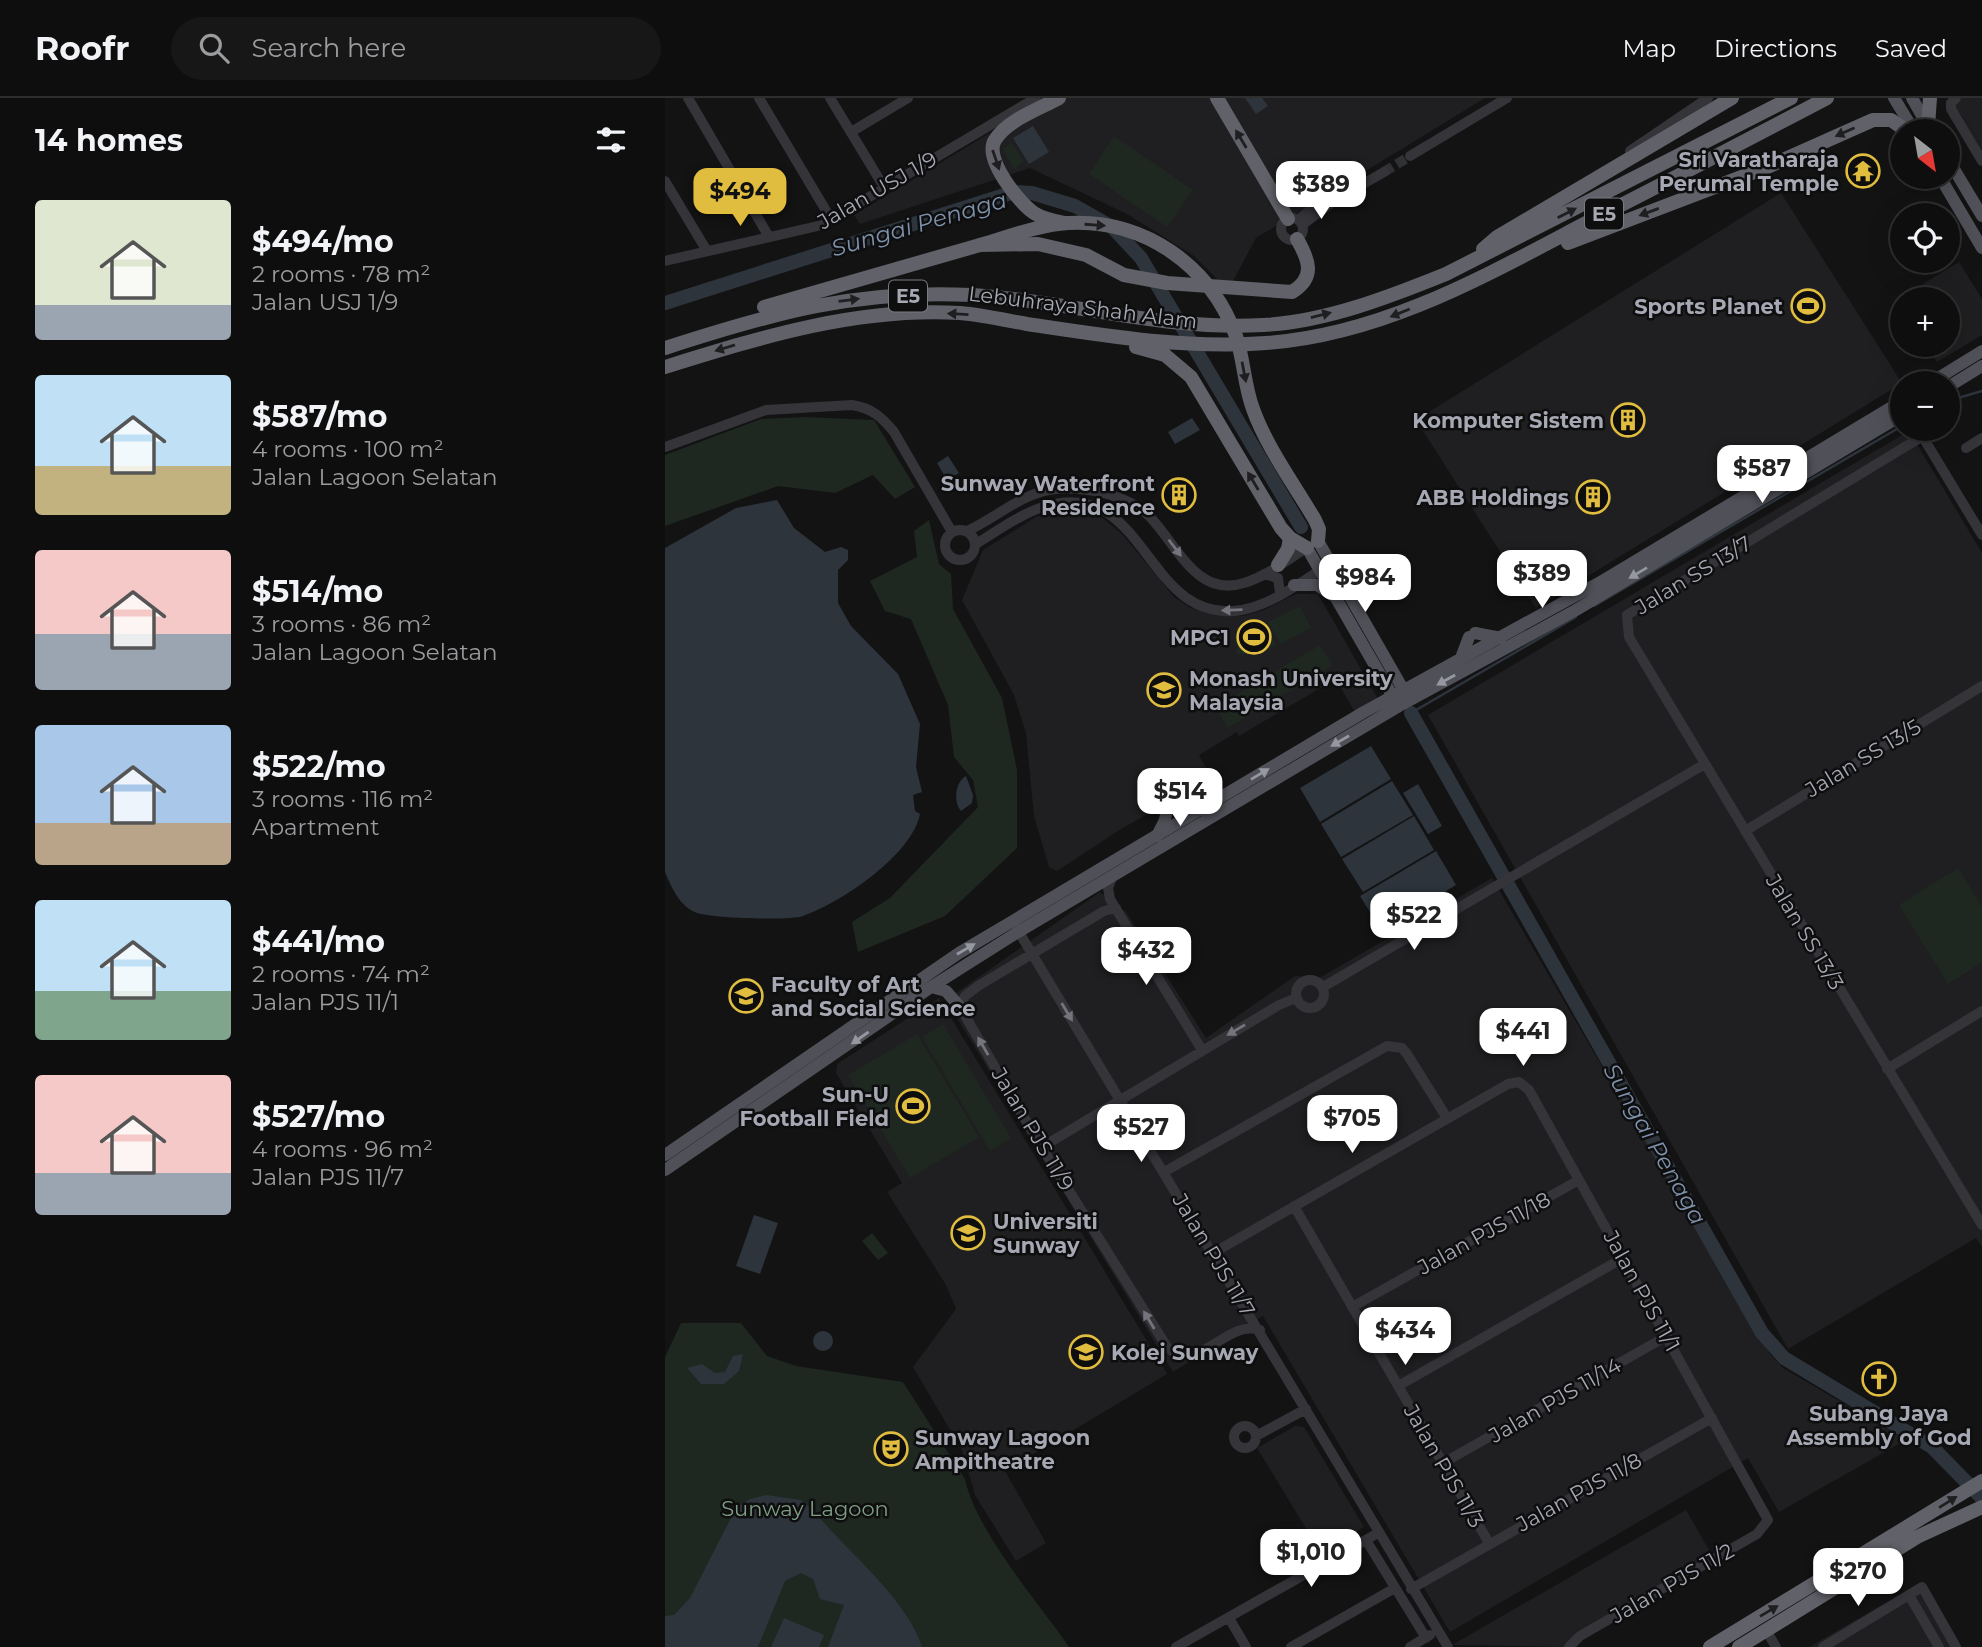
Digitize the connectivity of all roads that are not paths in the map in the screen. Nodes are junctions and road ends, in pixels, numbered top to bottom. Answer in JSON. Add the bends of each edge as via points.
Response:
{"nodes":[{"id":1,"x":688,"y":98,"type":"edge"},
{"id":2,"x":759,"y":98,"type":"edge"},
{"id":3,"x":830,"y":98,"type":"edge"},
{"id":4,"x":908,"y":98,"type":"edge"},
{"id":5,"x":1059,"y":98,"type":"edge"},
{"id":6,"x":1217,"y":98,"type":"edge"},
{"id":7,"x":1507,"y":98,"type":"edge"},
{"id":8,"x":1708,"y":98,"type":"edge"},
{"id":9,"x":1732,"y":98,"type":"edge"},
{"id":10,"x":1791,"y":98,"type":"edge"},
{"id":11,"x":1827,"y":98,"type":"edge"},
{"id":12,"x":1894,"y":98,"type":"edge"},
{"id":13,"x":1912,"y":98,"type":"edge"},
{"id":14,"x":1930,"y":98,"type":"edge"},
{"id":15,"x":1953,"y":101,"type":"edge"},
{"id":16,"x":1034,"y":105,"type":"edge"},
{"id":17,"x":1910,"y":119,"type":"edge"},
{"id":18,"x":1916,"y":119,"type":"edge"},
{"id":19,"x":1922,"y":119,"type":"edge"},
{"id":20,"x":1890,"y":120,"type":"edge"},
{"id":21,"x":851,"y":132,"type":"junction"},
{"id":22,"x":1410,"y":156,"type":"tunnel mouth"},
{"id":23,"x":1982,"y":161,"type":"edge"},
{"id":24,"x":1384,"y":172,"type":"tunnel mouth"},
{"id":25,"x":1960,"y":179,"type":"edge"},
{"id":26,"x":665,"y":181,"type":"edge"},
{"id":27,"x":884,"y":187,"type":"junction"},
{"id":28,"x":1581,"y":187,"type":"junction"},
{"id":29,"x":1947,"y":189,"type":"edge"},
{"id":30,"x":1982,"y":216,"type":"edge"},
{"id":31,"x":831,"y":219,"type":"junction"},
{"id":32,"x":1067,"y":223,"type":"junction"},
{"id":33,"x":1296,"y":226,"type":"junction"},
{"id":34,"x":769,"y":237,"type":"junction"},
{"id":35,"x":980,"y":245,"type":"junction"},
{"id":36,"x":1982,"y":248,"type":"edge"},
{"id":37,"x":707,"y":251,"type":"junction"},
{"id":38,"x":665,"y":261,"type":"edge"},
{"id":39,"x":1463,"y":266,"type":"junction"},
{"id":40,"x":1463,"y":287,"type":"junction"},
{"id":41,"x":1025,"y":324,"type":"junction"},
{"id":42,"x":665,"y":346,"type":"edge"},
{"id":43,"x":1982,"y":351,"type":"edge"},
{"id":44,"x":1982,"y":366,"type":"edge"},
{"id":45,"x":665,"y":367,"type":"edge"},
{"id":46,"x":1950,"y":371,"type":"edge"},
{"id":47,"x":1960,"y":380,"type":"edge"},
{"id":48,"x":1890,"y":408,"type":"edge"},
{"id":49,"x":1890,"y":422,"type":"edge"},
{"id":50,"x":1982,"y":438,"type":"edge"},
{"id":51,"x":1907,"y":441,"type":"edge"},
{"id":52,"x":1925,"y":441,"type":"edge"},
{"id":53,"x":665,"y":447,"type":"edge"},
{"id":54,"x":1966,"y":448,"type":"dead end"},
{"id":55,"x":967,"y":531,"type":"junction"},
{"id":56,"x":952,"y":532,"type":"junction"},
{"id":57,"x":1982,"y":536,"type":"edge"},
{"id":58,"x":1290,"y":538,"type":"junction"},
{"id":59,"x":976,"y":544,"type":"junction"},
{"id":60,"x":1313,"y":544,"type":"junction"},
{"id":61,"x":1278,"y":565,"type":"junction"},
{"id":62,"x":1325,"y":566,"type":"junction"},
{"id":63,"x":1263,"y":574,"type":"junction"},
{"id":64,"x":1294,"y":586,"type":"junction"},
{"id":65,"x":1280,"y":594,"type":"junction"},
{"id":66,"x":1339,"y":603,"type":"junction"},
{"id":67,"x":1629,"y":637,"type":"joint"},
{"id":68,"x":1501,"y":638,"type":"junction"},
{"id":69,"x":1458,"y":661,"type":"junction"},
{"id":70,"x":1982,"y":686,"type":"edge"},
{"id":71,"x":1400,"y":691,"type":"junction"},
{"id":72,"x":1705,"y":764,"type":"junction"},
{"id":73,"x":1201,"y":810,"type":"junction"},
{"id":74,"x":1745,"y":831,"type":"junction"},
{"id":75,"x":1157,"y":836,"type":"junction"},
{"id":76,"x":1114,"y":875,"type":"junction"},
{"id":77,"x":1116,"y":908,"type":"junction"},
{"id":78,"x":1016,"y":927,"type":"junction"},
{"id":79,"x":1032,"y":954,"type":"junction"},
{"id":80,"x":931,"y":987,"type":"junction"},
{"id":81,"x":1324,"y":988,"type":"junction"},
{"id":82,"x":1296,"y":998,"type":"junction"},
{"id":83,"x":960,"y":1007,"type":"junction"},
{"id":84,"x":1982,"y":1011,"type":"edge"},
{"id":85,"x":1202,"y":1050,"type":"junction"},
{"id":86,"x":813,"y":1063,"type":"junction"},
{"id":87,"x":1887,"y":1069,"type":"junction"},
{"id":88,"x":1120,"y":1099,"type":"junction"},
{"id":89,"x":1447,"y":1118,"type":"junction"},
{"id":90,"x":1042,"y":1147,"type":"junction"},
{"id":91,"x":665,"y":1155,"type":"edge"},
{"id":92,"x":665,"y":1170,"type":"edge"},
{"id":93,"x":1164,"y":1172,"type":"junction"},
{"id":94,"x":1579,"y":1180,"type":"junction"},
{"id":95,"x":1294,"y":1206,"type":"junction"},
{"id":96,"x":1982,"y":1226,"type":"edge"},
{"id":97,"x":1213,"y":1253,"type":"junction"},
{"id":98,"x":1623,"y":1258,"type":"junction"},
{"id":99,"x":1352,"y":1307,"type":"junction"},
{"id":100,"x":1247,"y":1309,"type":"junction"},
{"id":101,"x":1241,"y":1328,"type":"junction"},
{"id":102,"x":1260,"y":1330,"type":"junction"},
{"id":103,"x":1667,"y":1336,"type":"junction"},
{"id":104,"x":1398,"y":1386,"type":"junction"},
{"id":105,"x":1305,"y":1409,"type":"junction"},
{"id":106,"x":1712,"y":1418,"type":"junction"},
{"id":107,"x":1256,"y":1436,"type":"dead end"},
{"id":108,"x":1443,"y":1463,"type":"junction"},
{"id":109,"x":1982,"y":1481,"type":"edge"},
{"id":110,"x":1982,"y":1507,"type":"edge"},
{"id":111,"x":1766,"y":1514,"type":"joint"},
{"id":112,"x":1378,"y":1532,"type":"junction"},
{"id":113,"x":1366,"y":1540,"type":"junction"},
{"id":114,"x":1489,"y":1543,"type":"junction"},
{"id":115,"x":1395,"y":1588,"type":"junction"},
{"id":116,"x":1411,"y":1589,"type":"junction"},
{"id":117,"x":1909,"y":1595,"type":"junction"},
{"id":118,"x":1229,"y":1618,"type":"junction"},
{"id":119,"x":1766,"y":1630,"type":"junction"},
{"id":120,"x":1437,"y":1631,"type":"junction"},
{"id":121,"x":1426,"y":1638,"type":"junction"},
{"id":122,"x":1176,"y":1647,"type":"edge"},
{"id":123,"x":1245,"y":1647,"type":"edge"},
{"id":124,"x":1291,"y":1647,"type":"edge"},
{"id":125,"x":1410,"y":1647,"type":"edge"},
{"id":126,"x":1448,"y":1647,"type":"edge"},
{"id":127,"x":1569,"y":1647,"type":"edge"},
{"id":128,"x":1710,"y":1647,"type":"edge"},
{"id":129,"x":1739,"y":1647,"type":"edge"},
{"id":130,"x":1776,"y":1647,"type":"edge"},
{"id":131,"x":1823,"y":1647,"type":"edge"},
{"id":132,"x":1939,"y":1647,"type":"edge"},
{"id":133,"x":1956,"y":1647,"type":"edge"}],
"edges":[{"from":1,"to":34,"type":"street"},
{"from":2,"to":31,"type":"street"},
{"from":3,"to":21,"type":"street"},
{"from":4,"to":21,"type":"street"},
{"from":5,"to":16,"type":"highway"},
{"from":33,"to":6,"type":"highway","one_way":true},
{"from":7,"to":22,"type":"street"},
{"from":8,"to":28,"type":"street"},
{"from":9,"to":28,"type":"highway"},
{"from":39,"to":10,"type":"highway","name":"Lebuhraya Shah Alam","number":"E5","one_way":true},
{"from":11,"to":40,"type":"highway","name":"Lebuhraya Shah Alam","number":"E5"},
{"from":12,"to":17,"type":"main road"},
{"from":13,"to":18,"type":"main road"},
{"from":14,"to":19,"type":"highway"},
{"from":15,"to":23,"type":"street"},
{"from":16,"to":27,"type":"street","name":"Jalan USJ 1/9"},
{"from":16,"to":32,"type":"highway","one_way":true,"via":[[994,141],[994,158],[1023,204],[1035,214]]},
{"from":20,"to":40,"type":"highway","one_way":true,"via":[[1873,120],[1765,169],[1588,234]]},
{"from":21,"to":27,"type":"street"},
{"from":24,"to":33,"type":"street","via":[[1314,208]]},
{"from":25,"to":30,"type":"main road"},
{"from":26,"to":37,"type":"street"},
{"from":27,"to":31,"type":"street","name":"Jalan USJ 1/9"},
{"from":28,"to":39,"type":"highway","via":[[1497,237]]},
{"from":29,"to":36,"type":"main road"},
{"from":31,"to":34,"type":"street","name":"Jalan USJ 1/9"},
{"from":32,"to":35,"type":"highway","bridge":true},
{"from":32,"to":60,"type":"highway","one_way":true,"bridge":true,"via":[[1098,224],[1145,236],[1181,258],[1208,285],[1236,336],[1261,429],[1315,520]]},
{"from":33,"to":35,"type":"highway","bridge":true,"via":[[1309,270],[1292,292],[1124,275],[1086,255],[1038,244]]},
{"from":34,"to":37,"type":"street","name":"Jalan USJ 1/9"},
{"from":35,"to":42,"type":"highway","via":[[748,312]]},
{"from":37,"to":38,"type":"street","name":"Jalan USJ 1/9"},
{"from":42,"to":39,"type":"highway","name":"Lebuhraya Shah Alam","number":"E5","one_way":true,"via":[[803,306],[890,296],[972,295],[1156,321],[1264,325],[1398,294]]},
{"from":40,"to":41,"type":"highway","name":"Lebuhraya Shah Alam","number":"E5","one_way":true,"via":[[1387,318],[1266,343],[1158,342]]},
{"from":41,"to":45,"type":"highway","name":"Lebuhraya Shah Alam","number":"E5","one_way":true,"via":[[959,313],[835,320]]},
{"from":58,"to":41,"type":"highway","one_way":true,"via":[[1178,363],[1144,348]]},
{"from":43,"to":46,"type":"main road"},
{"from":44,"to":47,"type":"main road"},
{"from":48,"to":68,"type":"main road"},
{"from":49,"to":71,"type":"main road","one_way":true,"via":[[1587,604]]},
{"from":50,"to":54,"type":"street"},
{"from":51,"to":67,"type":"street","name":"Jalan SS 13/7","via":[[1626,615]]},
{"from":52,"to":57,"type":"street"},
{"from":53,"to":56,"type":"street","via":[[766,410],[865,407],[882,417],[894,432]]},
{"from":55,"to":56,"type":"street"},
{"from":55,"to":59,"type":"street"},
{"from":55,"to":63,"type":"street","one_way":true,"via":[[1045,491],[1085,489],[1143,511],[1191,569],[1207,581],[1243,583]]},
{"from":56,"to":59,"type":"street","via":[[945,545],[953,558],[968,558]]},
{"from":58,"to":60,"type":"highway"},
{"from":58,"to":61,"type":"highway"},
{"from":65,"to":59,"type":"street","one_way":true,"via":[[1241,610],[1214,610],[1192,603],[1168,585],[1124,524],[1099,508],[1080,503],[1043,507]]},
{"from":60,"to":61,"type":"street"},
{"from":60,"to":62,"type":"main road"},
{"from":61,"to":63,"type":"street"},
{"from":62,"to":64,"type":"street"},
{"from":62,"to":66,"type":"main road"},
{"from":62,"to":71,"type":"main road"},
{"from":63,"to":65,"type":"street","via":[[1278,578]]},
{"from":64,"to":65,"type":"street"},
{"from":64,"to":66,"type":"main road","via":[[1317,585]]},
{"from":66,"to":71,"type":"main road"},
{"from":67,"to":72,"type":"street","name":"Jalan SS 13/3"},
{"from":68,"to":69,"type":"main road"},
{"from":68,"to":69,"type":"main road","via":[[1472,635]]},
{"from":69,"to":71,"type":"main road"},
{"from":70,"to":74,"type":"street","name":"Jalan SS 13/5"},
{"from":73,"to":71,"type":"main road","one_way":true},
{"from":71,"to":76,"type":"main road","one_way":true},
{"from":72,"to":74,"type":"street","name":"Jalan SS 13/3"},
{"from":72,"to":81,"type":"street"},
{"from":73,"to":75,"type":"main road"},
{"from":73,"to":75,"type":"main road","via":[[1168,802]]},
{"from":74,"to":87,"type":"street","name":"Jalan SS 13/3"},
{"from":75,"to":78,"type":"main road"},
{"from":76,"to":77,"type":"street","via":[[1108,888]]},
{"from":76,"to":78,"type":"main road"},
{"from":77,"to":79,"type":"street"},
{"from":77,"to":85,"type":"street"},
{"from":78,"to":79,"type":"street","name":"Jalan PJS 11/7"},
{"from":78,"to":80,"type":"main road"},
{"from":86,"to":78,"type":"main road","one_way":true,"via":[[924,975]]},
{"from":79,"to":83,"type":"street","via":[[971,990]]},
{"from":79,"to":88,"type":"street","name":"Jalan PJS 11/7","one_way":true},
{"from":80,"to":83,"type":"main road","via":[[946,991]]},
{"from":80,"to":86,"type":"main road","one_way":true},
{"from":81,"to":82,"type":"street","via":[[1317,981],[1303,982]]},
{"from":81,"to":82,"type":"street","via":[[1323,1002],[1316,1008],[1302,1006]]},
{"from":82,"to":85,"type":"street","one_way":true},
{"from":90,"to":83,"type":"street","name":"Jalan PJS 11/9","one_way":true},
{"from":84,"to":87,"type":"street"},
{"from":85,"to":88,"type":"street"},
{"from":86,"to":91,"type":"main road"},
{"from":86,"to":92,"type":"main road"},
{"from":87,"to":96,"type":"street","name":"Jalan SS 13/3"},
{"from":88,"to":90,"type":"street"},
{"from":88,"to":93,"type":"street","name":"Jalan PJS 11/7"},
{"from":89,"to":93,"type":"street","via":[[1407,1054],[1402,1048],[1387,1046]]},
{"from":89,"to":94,"type":"street","name":"Jalan PJS 11/1","via":[[1519,1082],[1529,1090]]},
{"from":89,"to":95,"type":"street"},
{"from":101,"to":90,"type":"street","name":"Jalan PJS 11/9","one_way":true,"via":[[1194,1355],[1174,1354]]},
{"from":93,"to":97,"type":"street","name":"Jalan PJS 11/7"},
{"from":94,"to":98,"type":"street","name":"Jalan PJS 11/1"},
{"from":94,"to":99,"type":"street","name":"Jalan PJS 11/18"},
{"from":95,"to":97,"type":"street"},
{"from":95,"to":99,"type":"street","name":"Jalan PJS 11/3"},
{"from":97,"to":100,"type":"street","name":"Jalan PJS 11/7"},
{"from":98,"to":103,"type":"street","name":"Jalan PJS 11/1"},
{"from":98,"to":104,"type":"street"},
{"from":99,"to":104,"type":"street","name":"Jalan PJS 11/3"},
{"from":100,"to":101,"type":"street"},
{"from":100,"to":102,"type":"street","name":"Jalan PJS 11/7"},
{"from":101,"to":102,"type":"street"},
{"from":102,"to":105,"type":"street","name":"Jalan PJS 11/7"},
{"from":103,"to":106,"type":"street","name":"Jalan PJS 11/1"},
{"from":103,"to":108,"type":"street","name":"Jalan PJS 11/14"},
{"from":104,"to":108,"type":"street","name":"Jalan PJS 11/3"},
{"from":105,"to":107,"type":"street"},
{"from":105,"to":112,"type":"street","name":"Jalan PJS 11/7"},
{"from":106,"to":111,"type":"street","name":"Jalan PJS 11/1"},
{"from":106,"to":114,"type":"street","name":"Jalan PJS 11/8"},
{"from":108,"to":114,"type":"street","name":"Jalan PJS 11/3"},
{"from":128,"to":109,"type":"highway","one_way":true},
{"from":110,"to":119,"type":"highway","via":[[1939,1526]]},
{"from":111,"to":127,"type":"street","name":"Jalan PJS 11/2","via":[[1766,1525],[1757,1534],[1580,1636]]},
{"from":112,"to":113,"type":"street"},
{"from":112,"to":116,"type":"street","name":"Jalan PJS 11/7"},
{"from":113,"to":115,"type":"street"},
{"from":113,"to":118,"type":"street"},
{"from":114,"to":116,"type":"street","name":"Jalan PJS 11/8"},
{"from":115,"to":121,"type":"street"},
{"from":115,"to":124,"type":"street"},
{"from":116,"to":120,"type":"street","name":"Jalan PJS 11/7"},
{"from":117,"to":131,"type":"street"},
{"from":117,"to":132,"type":"street"},
{"from":117,"to":133,"type":"street","via":[[1922,1587]]},
{"from":118,"to":122,"type":"street"},
{"from":118,"to":123,"type":"street"},
{"from":119,"to":129,"type":"highway"},
{"from":119,"to":130,"type":"street"},
{"from":120,"to":121,"type":"street"},
{"from":120,"to":126,"type":"street","name":"Jalan PJS 11/7"},
{"from":121,"to":125,"type":"street"}]}
